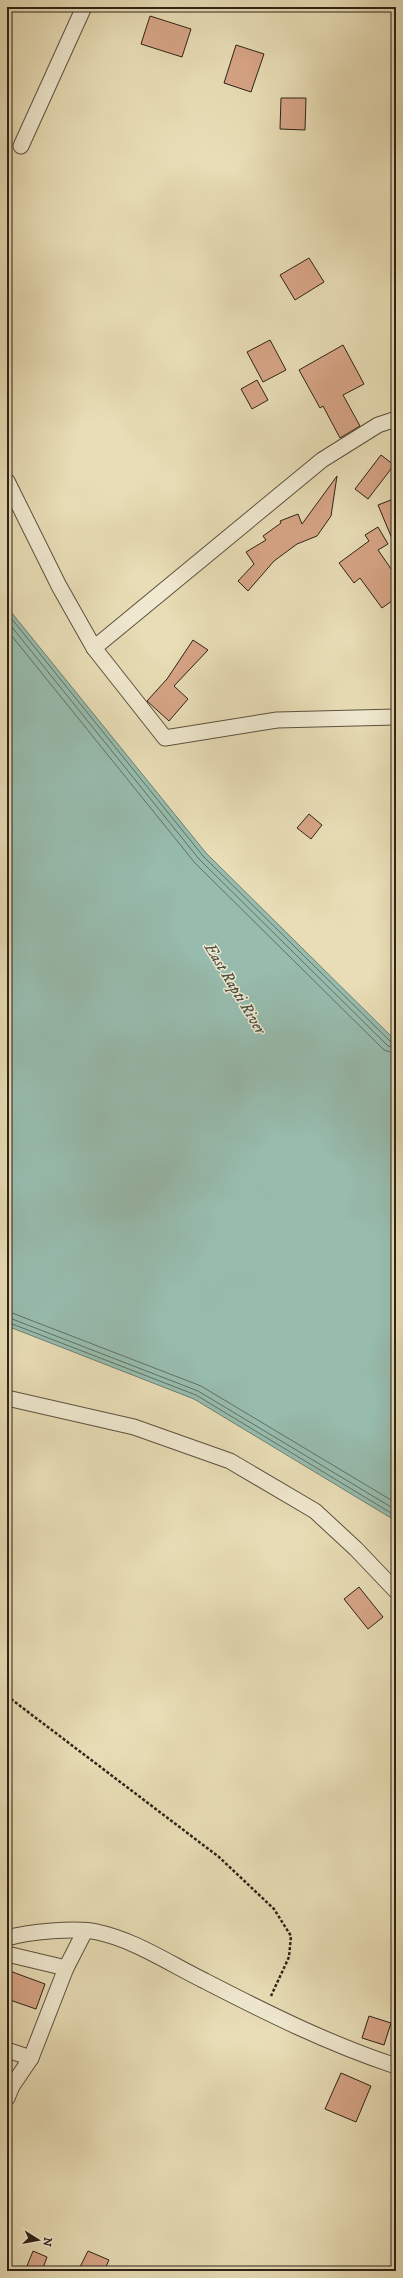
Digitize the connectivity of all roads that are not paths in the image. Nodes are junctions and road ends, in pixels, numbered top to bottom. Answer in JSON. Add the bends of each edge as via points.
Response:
{"nodes":[{"id":1,"x":84,"y":7,"type":"edge"},
{"id":2,"x":21,"y":146,"type":"dead end"},
{"id":3,"x":396,"y":419,"type":"edge"},
{"id":4,"x":7,"y":481,"type":"edge"},
{"id":5,"x":94,"y":648,"type":"junction"},
{"id":6,"x":396,"y":718,"type":"edge"},
{"id":7,"x":7,"y":1398,"type":"edge"},
{"id":8,"x":396,"y":1591,"type":"edge"},
{"id":9,"x":85,"y":1931,"type":"junction"},
{"id":10,"x":7,"y":1938,"type":"edge"},
{"id":11,"x":7,"y":1954,"type":"edge"},
{"id":12,"x":66,"y":1968,"type":"junction"},
{"id":13,"x":7,"y":2050,"type":"edge"},
{"id":14,"x":31,"y":2058,"type":"junction"},
{"id":15,"x":396,"y":2066,"type":"edge"},
{"id":16,"x":7,"y":2098,"type":"edge"}],
"edges":[{"from":1,"to":2,"type":"street"},
{"from":3,"to":5,"type":"street","via":[[378,425],[322,460]]},
{"from":4,"to":5,"type":"street","via":[[59,586]]},
{"from":5,"to":6,"type":"street","via":[[165,738],[277,720]]},
{"from":7,"to":8,"type":"street","via":[[134,1427],[230,1461],[315,1511]]},
{"from":9,"to":10,"type":"street","via":[[64,1930]]},
{"from":9,"to":12,"type":"street"},
{"from":9,"to":15,"type":"street","via":[[129,1942],[264,2011],[352,2052]]},
{"from":11,"to":12,"type":"street"},
{"from":12,"to":14,"type":"street"},
{"from":13,"to":14,"type":"street"},
{"from":14,"to":16,"type":"street"}]}
